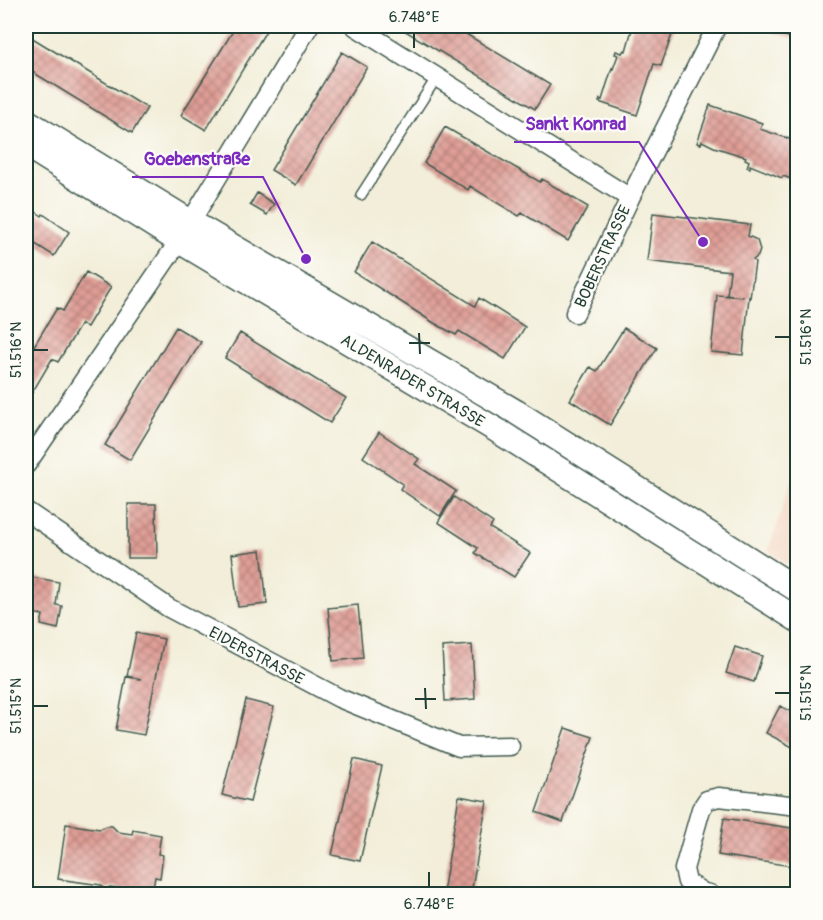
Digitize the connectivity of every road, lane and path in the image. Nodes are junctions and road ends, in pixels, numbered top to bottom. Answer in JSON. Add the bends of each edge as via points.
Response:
{"nodes":[{"id":1,"x":309,"y":26,"type":"edge"},
{"id":2,"x":355,"y":26,"type":"edge"},
{"id":3,"x":717,"y":26,"type":"edge"},
{"id":4,"x":438,"y":77,"type":"junction"},
{"id":5,"x":26,"y":121,"type":"edge"},
{"id":6,"x":26,"y":146,"type":"edge"},
{"id":7,"x":361,"y":195,"type":"dead end"},
{"id":8,"x":630,"y":198,"type":"junction"},
{"id":9,"x":184,"y":231,"type":"junction"},
{"id":10,"x":575,"y":313,"type":"dead end"},
{"id":11,"x":26,"y":465,"type":"edge"},
{"id":12,"x":26,"y":511,"type":"edge"},
{"id":13,"x":798,"y":590,"type":"edge"},
{"id":14,"x":798,"y":620,"type":"edge"},
{"id":15,"x":510,"y":746,"type":"dead end"},
{"id":16,"x":798,"y":806,"type":"edge"},
{"id":17,"x":710,"y":894,"type":"edge"}],
"edges":[{"from":1,"to":9,"type":"street"},
{"from":2,"to":4,"type":"street","name":"BOBERSTRASSE"},
{"from":3,"to":8,"type":"street","name":"BOBERSTRASSE"},
{"from":4,"to":7,"type":"lane"},
{"from":4,"to":8,"type":"street","name":"BOBERSTRASSE"},
{"from":5,"to":9,"type":"street","name":"ALDENRADER STRASSE"},
{"from":6,"to":9,"type":"street","name":"ALDENRADER STRASSE"},
{"from":8,"to":10,"type":"street","name":"BOBERSTRASSE"},
{"from":9,"to":11,"type":"street"},
{"from":9,"to":13,"type":"street","name":"ALDENRADER STRASSE","via":[[516,412]]},
{"from":9,"to":14,"type":"street","name":"ALDENRADER STRASSE"},
{"from":12,"to":15,"type":"street","name":"EIDERSTRASSE","via":[[169,608],[339,698],[459,747]]},
{"from":16,"to":17,"type":"street","via":[[719,797],[707,800],[700,809],[684,869],[687,882]]}]}
